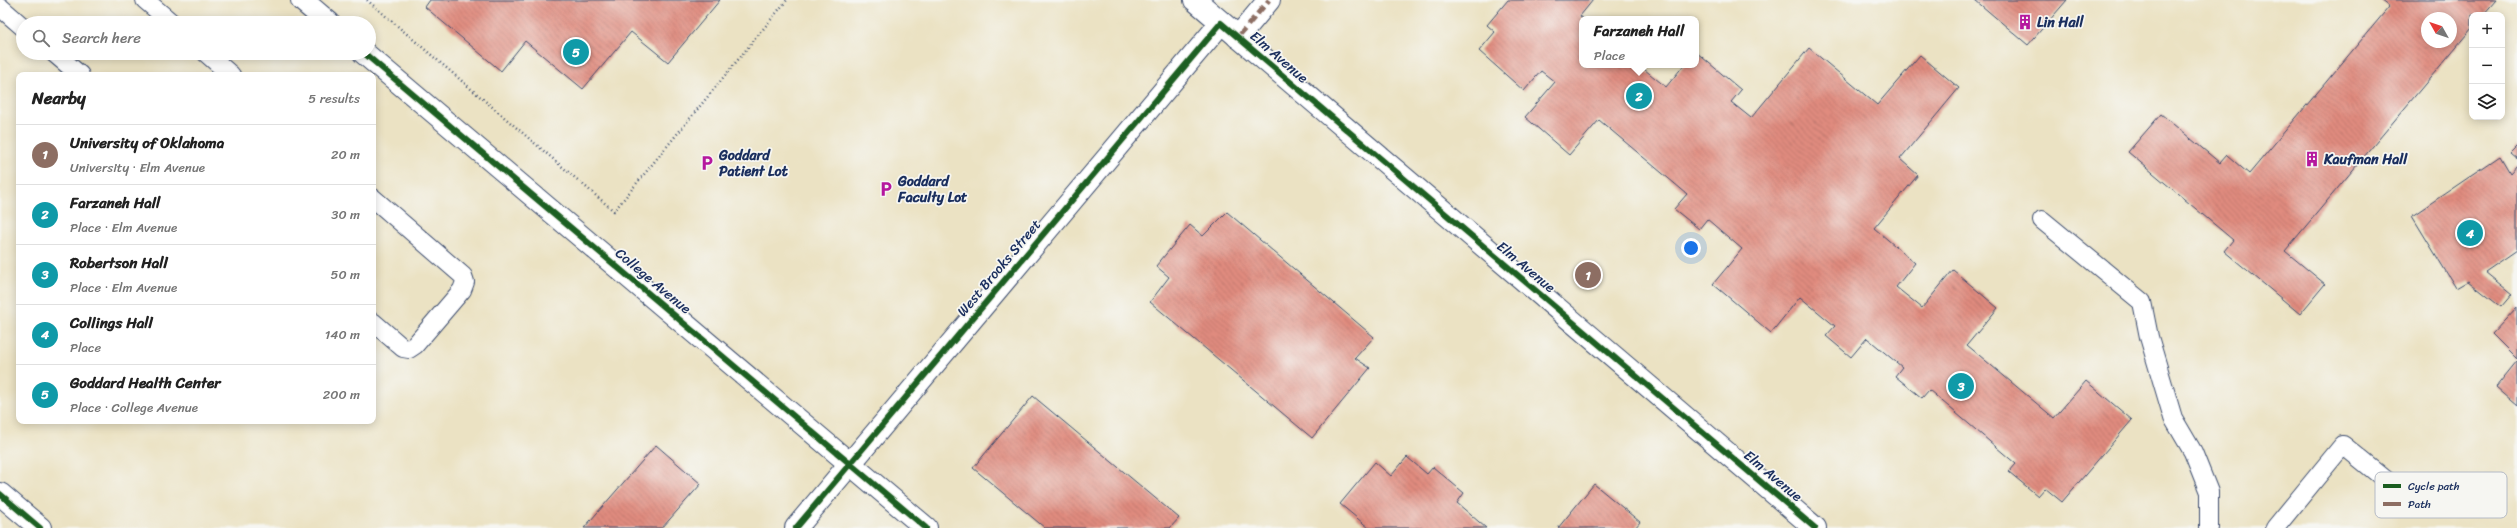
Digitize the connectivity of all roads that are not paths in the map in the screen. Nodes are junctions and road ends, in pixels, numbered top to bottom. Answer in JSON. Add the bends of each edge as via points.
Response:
{"nodes":[{"id":1,"x":145,"y":0,"type":"edge"},
{"id":2,"x":302,"y":0,"type":"edge"},
{"id":3,"x":1195,"y":0,"type":"edge"},
{"id":4,"x":1269,"y":0,"type":"edge"},
{"id":5,"x":0,"y":7,"type":"edge"},
{"id":6,"x":164,"y":16,"type":"edge"},
{"id":7,"x":321,"y":16,"type":"edge"},
{"id":8,"x":16,"y":21,"type":"edge"},
{"id":9,"x":1221,"y":23,"type":"junction"},
{"id":10,"x":1238,"y":37,"type":"junction"},
{"id":11,"x":62,"y":60,"type":"edge"},
{"id":12,"x":214,"y":60,"type":"edge"},
{"id":13,"x":372,"y":60,"type":"edge"},
{"id":14,"x":76,"y":72,"type":"edge"},
{"id":15,"x":228,"y":72,"type":"edge"},
{"id":16,"x":376,"y":201,"type":"edge"},
{"id":17,"x":2042,"y":220,"type":"dead end"},
{"id":18,"x":376,"y":325,"type":"edge"},
{"id":19,"x":850,"y":464,"type":"junction"},
{"id":20,"x":2376,"y":472,"type":"edge"},
{"id":21,"x":0,"y":494,"type":"edge"},
{"id":22,"x":40,"y":528,"type":"edge"},
{"id":23,"x":796,"y":528,"type":"edge"},
{"id":24,"x":926,"y":528,"type":"edge"},
{"id":25,"x":1815,"y":528,"type":"edge"},
{"id":26,"x":2209,"y":528,"type":"edge"},
{"id":27,"x":2274,"y":528,"type":"edge"}],
"edges":[{"from":1,"to":6,"type":"lane"},
{"from":2,"to":7,"type":"street"},
{"from":3,"to":9,"type":"street","name":"Elm Avenue"},
{"from":4,"to":10,"type":"street"},
{"from":5,"to":8,"type":"lane"},
{"from":9,"to":10,"type":"street","name":"Elm Avenue"},
{"from":9,"to":19,"type":"street","name":"West Brooks Street"},
{"from":10,"to":25,"type":"street","name":"Elm Avenue"},
{"from":11,"to":14,"type":"lane"},
{"from":12,"to":15,"type":"lane"},
{"from":13,"to":19,"type":"street","name":"College Avenue"},
{"from":16,"to":18,"type":"lane","via":[[463,276],[465,282],[462,290],[415,345],[409,348],[403,348]]},
{"from":17,"to":26,"type":"lane","via":[[2142,302],[2173,418],[2193,452],[2209,492]]},
{"from":19,"to":23,"type":"street","name":"West Brooks Street"},
{"from":19,"to":24,"type":"street","name":"College Avenue"},
{"from":20,"to":27,"type":"lane","via":[[2343,445]]},
{"from":21,"to":22,"type":"street"}]}
